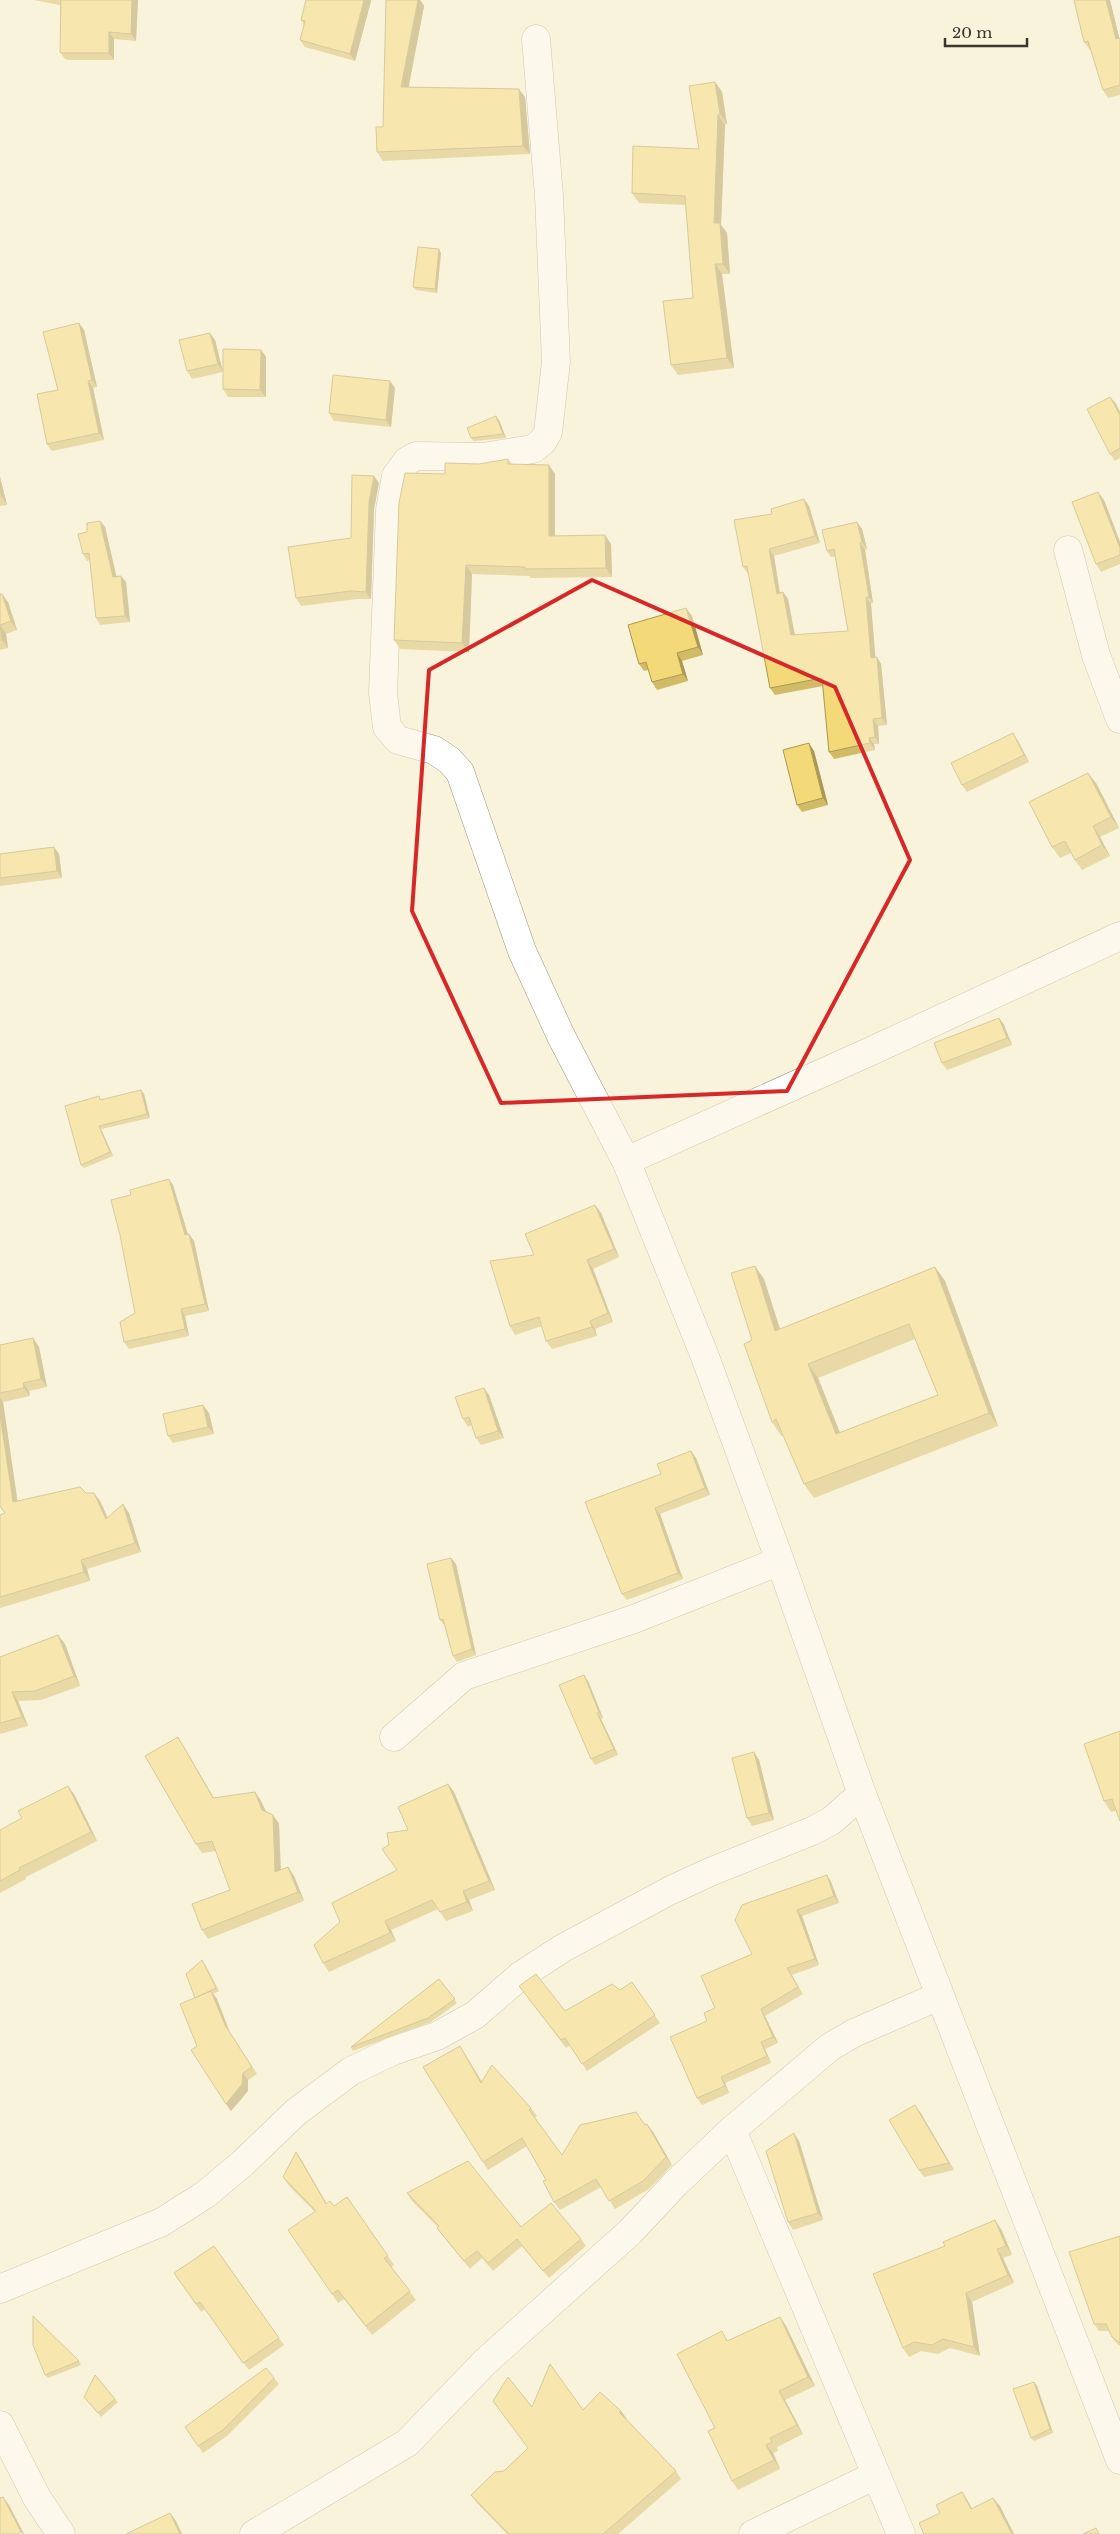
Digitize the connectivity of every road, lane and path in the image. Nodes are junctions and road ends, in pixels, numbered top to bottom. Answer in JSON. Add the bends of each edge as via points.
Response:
{"nodes":[{"id":1,"x":536,"y":38,"type":"dead end"},
{"id":2,"x":1068,"y":550,"type":"dead end"},
{"id":3,"x":1120,"y":719,"type":"edge"},
{"id":4,"x":1120,"y":936,"type":"edge"},
{"id":5,"x":626,"y":1161,"type":"junction"},
{"id":6,"x":780,"y":1561,"type":"junction"},
{"id":7,"x":394,"y":1737,"type":"dead end"},
{"id":8,"x":862,"y":1794,"type":"junction"},
{"id":9,"x":939,"y":1996,"type":"junction"},
{"id":10,"x":732,"y":2130,"type":"junction"},
{"id":11,"x":0,"y":2289,"type":"edge"},
{"id":12,"x":0,"y":2425,"type":"edge"},
{"id":13,"x":1120,"y":2460,"type":"edge"},
{"id":14,"x":876,"y":2475,"type":"junction"},
{"id":15,"x":61,"y":2534,"type":"edge"},
{"id":16,"x":254,"y":2534,"type":"edge"},
{"id":17,"x":753,"y":2534,"type":"edge"},
{"id":18,"x":901,"y":2534,"type":"edge"}],
"edges":[{"from":1,"to":5,"type":"street","via":[[549,196],[556,362],[548,432],[532,450],[483,457],[416,456],[400,468],[390,510],[383,693],[387,727],[398,740],[434,750],[460,772],[522,951],[561,1036]]},
{"from":2,"to":3,"type":"street","via":[[1096,655]]},
{"from":4,"to":5,"type":"street"},
{"from":5,"to":6,"type":"street","via":[[704,1354]]},
{"from":6,"to":7,"type":"street","via":[[634,1619],[464,1676]]},
{"from":6,"to":8,"type":"street"},
{"from":8,"to":9,"type":"street"},
{"from":8,"to":11,"type":"street","via":[[831,1821],[812,1831],[685,1883],[563,1948],[520,1976],[475,2015],[437,2036],[393,2051],[351,2071],[296,2112],[206,2194],[162,2222]]},
{"from":9,"to":10,"type":"street","via":[[854,2033],[830,2047]]},
{"from":9,"to":13,"type":"street"},
{"from":10,"to":14,"type":"street"},
{"from":10,"to":16,"type":"street","via":[[630,2232],[486,2362],[407,2443]]},
{"from":12,"to":15,"type":"street","via":[[37,2498]]},
{"from":14,"to":17,"type":"street"},
{"from":14,"to":18,"type":"street"}]}
